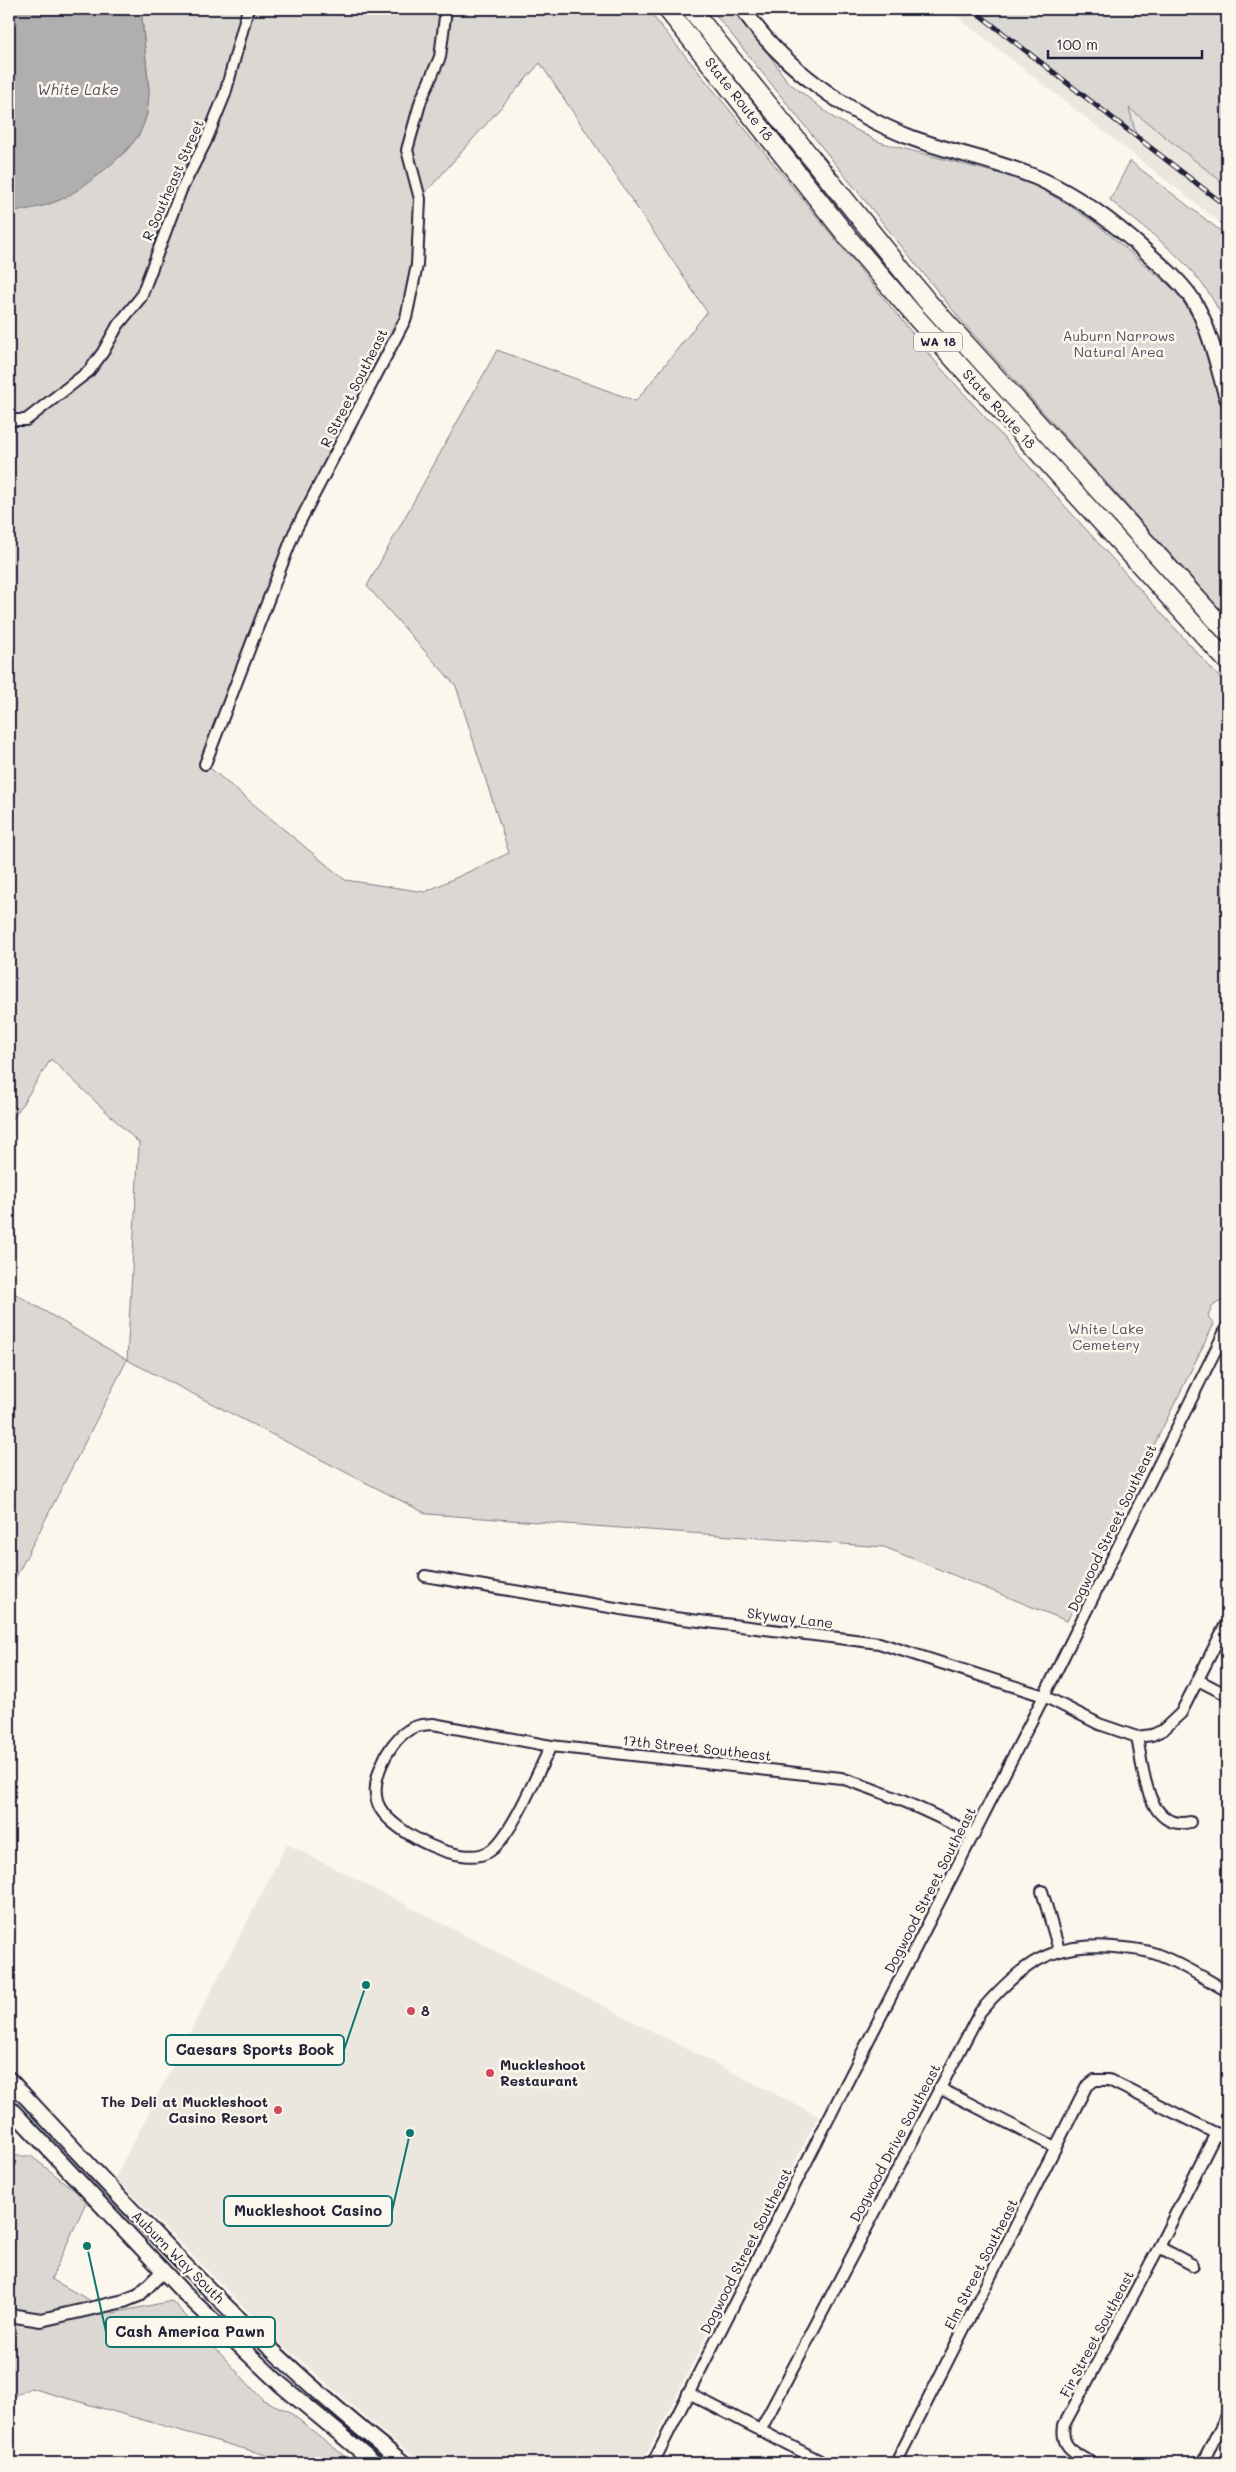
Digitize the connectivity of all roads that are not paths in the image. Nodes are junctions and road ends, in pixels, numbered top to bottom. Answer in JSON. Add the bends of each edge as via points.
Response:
{"nodes":[{"id":1,"x":248,"y":9,"type":"edge"},
{"id":2,"x":446,"y":9,"type":"edge"},
{"id":3,"x":667,"y":9,"type":"edge"},
{"id":4,"x":691,"y":9,"type":"edge"},
{"id":5,"x":743,"y":9,"type":"edge"},
{"id":6,"x":1227,"y":398,"type":"edge"},
{"id":7,"x":9,"y":420,"type":"edge"},
{"id":8,"x":1227,"y":632,"type":"edge"},
{"id":9,"x":1227,"y":661,"type":"edge"},
{"id":10,"x":205,"y":764,"type":"dead end"},
{"id":11,"x":1227,"y":1327,"type":"edge"},
{"id":12,"x":425,"y":1576,"type":"dead end"},
{"id":13,"x":1227,"y":1622,"type":"edge"},
{"id":14,"x":1198,"y":1680,"type":"junction"},
{"id":15,"x":1227,"y":1695,"type":"edge"},
{"id":16,"x":1044,"y":1696,"type":"junction"},
{"id":17,"x":1137,"y":1737,"type":"junction"},
{"id":18,"x":551,"y":1746,"type":"junction"},
{"id":19,"x":1190,"y":1822,"type":"dead end"},
{"id":20,"x":974,"y":1835,"type":"junction"},
{"id":21,"x":1042,"y":1892,"type":"dead end"},
{"id":22,"x":1059,"y":1950,"type":"junction"},
{"id":23,"x":1227,"y":1991,"type":"edge"},
{"id":24,"x":9,"y":2079,"type":"edge"},
{"id":25,"x":939,"y":2088,"type":"junction"},
{"id":26,"x":9,"y":2107,"type":"edge"},
{"id":27,"x":1216,"y":2133,"type":"junction"},
{"id":28,"x":1227,"y":2139,"type":"edge"},
{"id":29,"x":1055,"y":2147,"type":"junction"},
{"id":30,"x":1159,"y":2247,"type":"junction"},
{"id":31,"x":1193,"y":2265,"type":"dead end"},
{"id":32,"x":163,"y":2271,"type":"junction"},
{"id":33,"x":9,"y":2315,"type":"edge"},
{"id":34,"x":688,"y":2393,"type":"junction"},
{"id":35,"x":1227,"y":2415,"type":"edge"},
{"id":36,"x":321,"y":2419,"type":"junction"},
{"id":37,"x":760,"y":2431,"type":"junction"},
{"id":38,"x":375,"y":2463,"type":"edge"},
{"id":39,"x":386,"y":2463,"type":"edge"},
{"id":40,"x":401,"y":2463,"type":"edge"},
{"id":41,"x":653,"y":2463,"type":"edge"},
{"id":42,"x":824,"y":2463,"type":"edge"},
{"id":43,"x":896,"y":2463,"type":"edge"},
{"id":44,"x":1093,"y":2463,"type":"edge"},
{"id":45,"x":1202,"y":2463,"type":"edge"}],
"edges":[{"from":1,"to":7,"type":"street","name":"R Southeast Street","via":[[225,94],[206,143],[181,190],[141,297],[89,370],[26,420]]},
{"from":2,"to":10,"type":"street","name":"R Street Southeast","via":[[440,57],[421,100],[407,150],[420,199],[417,265],[406,318],[294,533]]},
{"from":3,"to":9,"type":"highway","name":"State Route 18","number":"WA 18","via":[[912,314]]},
{"from":4,"to":8,"type":"highway","name":"State Route 18","number":"WA 18","via":[[927,301]]},
{"from":5,"to":6,"type":"main road","via":[[774,48],[854,110],[912,138],[1040,179],[1080,199],[1115,224],[1182,284],[1207,332]]},
{"from":11,"to":16,"type":"street","name":"Dogwood Street Southeast"},
{"from":12,"to":16,"type":"street","name":"Skyway Lane","via":[[676,1618],[880,1643]]},
{"from":13,"to":14,"type":"street"},
{"from":14,"to":15,"type":"street"},
{"from":14,"to":17,"type":"street","via":[[1171,1724],[1152,1735]]},
{"from":16,"to":17,"type":"street","name":"Skyway Lane","via":[[1099,1724]]},
{"from":16,"to":20,"type":"street","name":"Dogwood Street Southeast"},
{"from":17,"to":19,"type":"street","via":[[1152,1802],[1170,1821]]},
{"from":18,"to":18,"type":"street","name":"17th Street Southeast","via":[[506,1834],[488,1852],[476,1857],[457,1856],[400,1829],[379,1807],[375,1792],[379,1773],[397,1738],[419,1725],[433,1724]]},
{"from":18,"to":20,"type":"street","name":"17th Street Southeast","via":[[841,1778],[926,1809]]},
{"from":20,"to":34,"type":"street","name":"Dogwood Street Southeast"},
{"from":21,"to":22,"type":"street"},
{"from":22,"to":23,"type":"street","via":[[1102,1946],[1154,1953]]},
{"from":22,"to":25,"type":"street","name":"Dogwood Drive Southeast","via":[[1027,1967],[992,1998],[980,2012]]},
{"from":24,"to":40,"type":"main road","name":"Auburn Way South","via":[[229,2309]]},
{"from":25,"to":29,"type":"street"},
{"from":25,"to":37,"type":"street","name":"Dogwood Drive Southeast"},
{"from":26,"to":32,"type":"main road","name":"Auburn Way South"},
{"from":27,"to":28,"type":"street"},
{"from":27,"to":29,"type":"street","name":"Elm Street Southeast","via":[[1109,2080],[1095,2080],[1086,2087]]},
{"from":27,"to":30,"type":"street","name":"Fir Street Southeast"},
{"from":29,"to":43,"type":"street","name":"Elm Street Southeast"},
{"from":30,"to":31,"type":"street"},
{"from":30,"to":44,"type":"street","name":"Fir Street Southeast","via":[[1068,2416],[1062,2436],[1066,2445]]},
{"from":32,"to":33,"type":"street","via":[[139,2295],[124,2301],[41,2320]]},
{"from":32,"to":36,"type":"main road","name":"Auburn Way South"},
{"from":34,"to":37,"type":"street"},
{"from":34,"to":41,"type":"street","name":"Dogwood Street Southeast"},
{"from":35,"to":45,"type":"street"},
{"from":36,"to":38,"type":"main road","name":"Auburn Way South"},
{"from":36,"to":39,"type":"main road","via":[[338,2424]]},
{"from":37,"to":42,"type":"street"}]}
